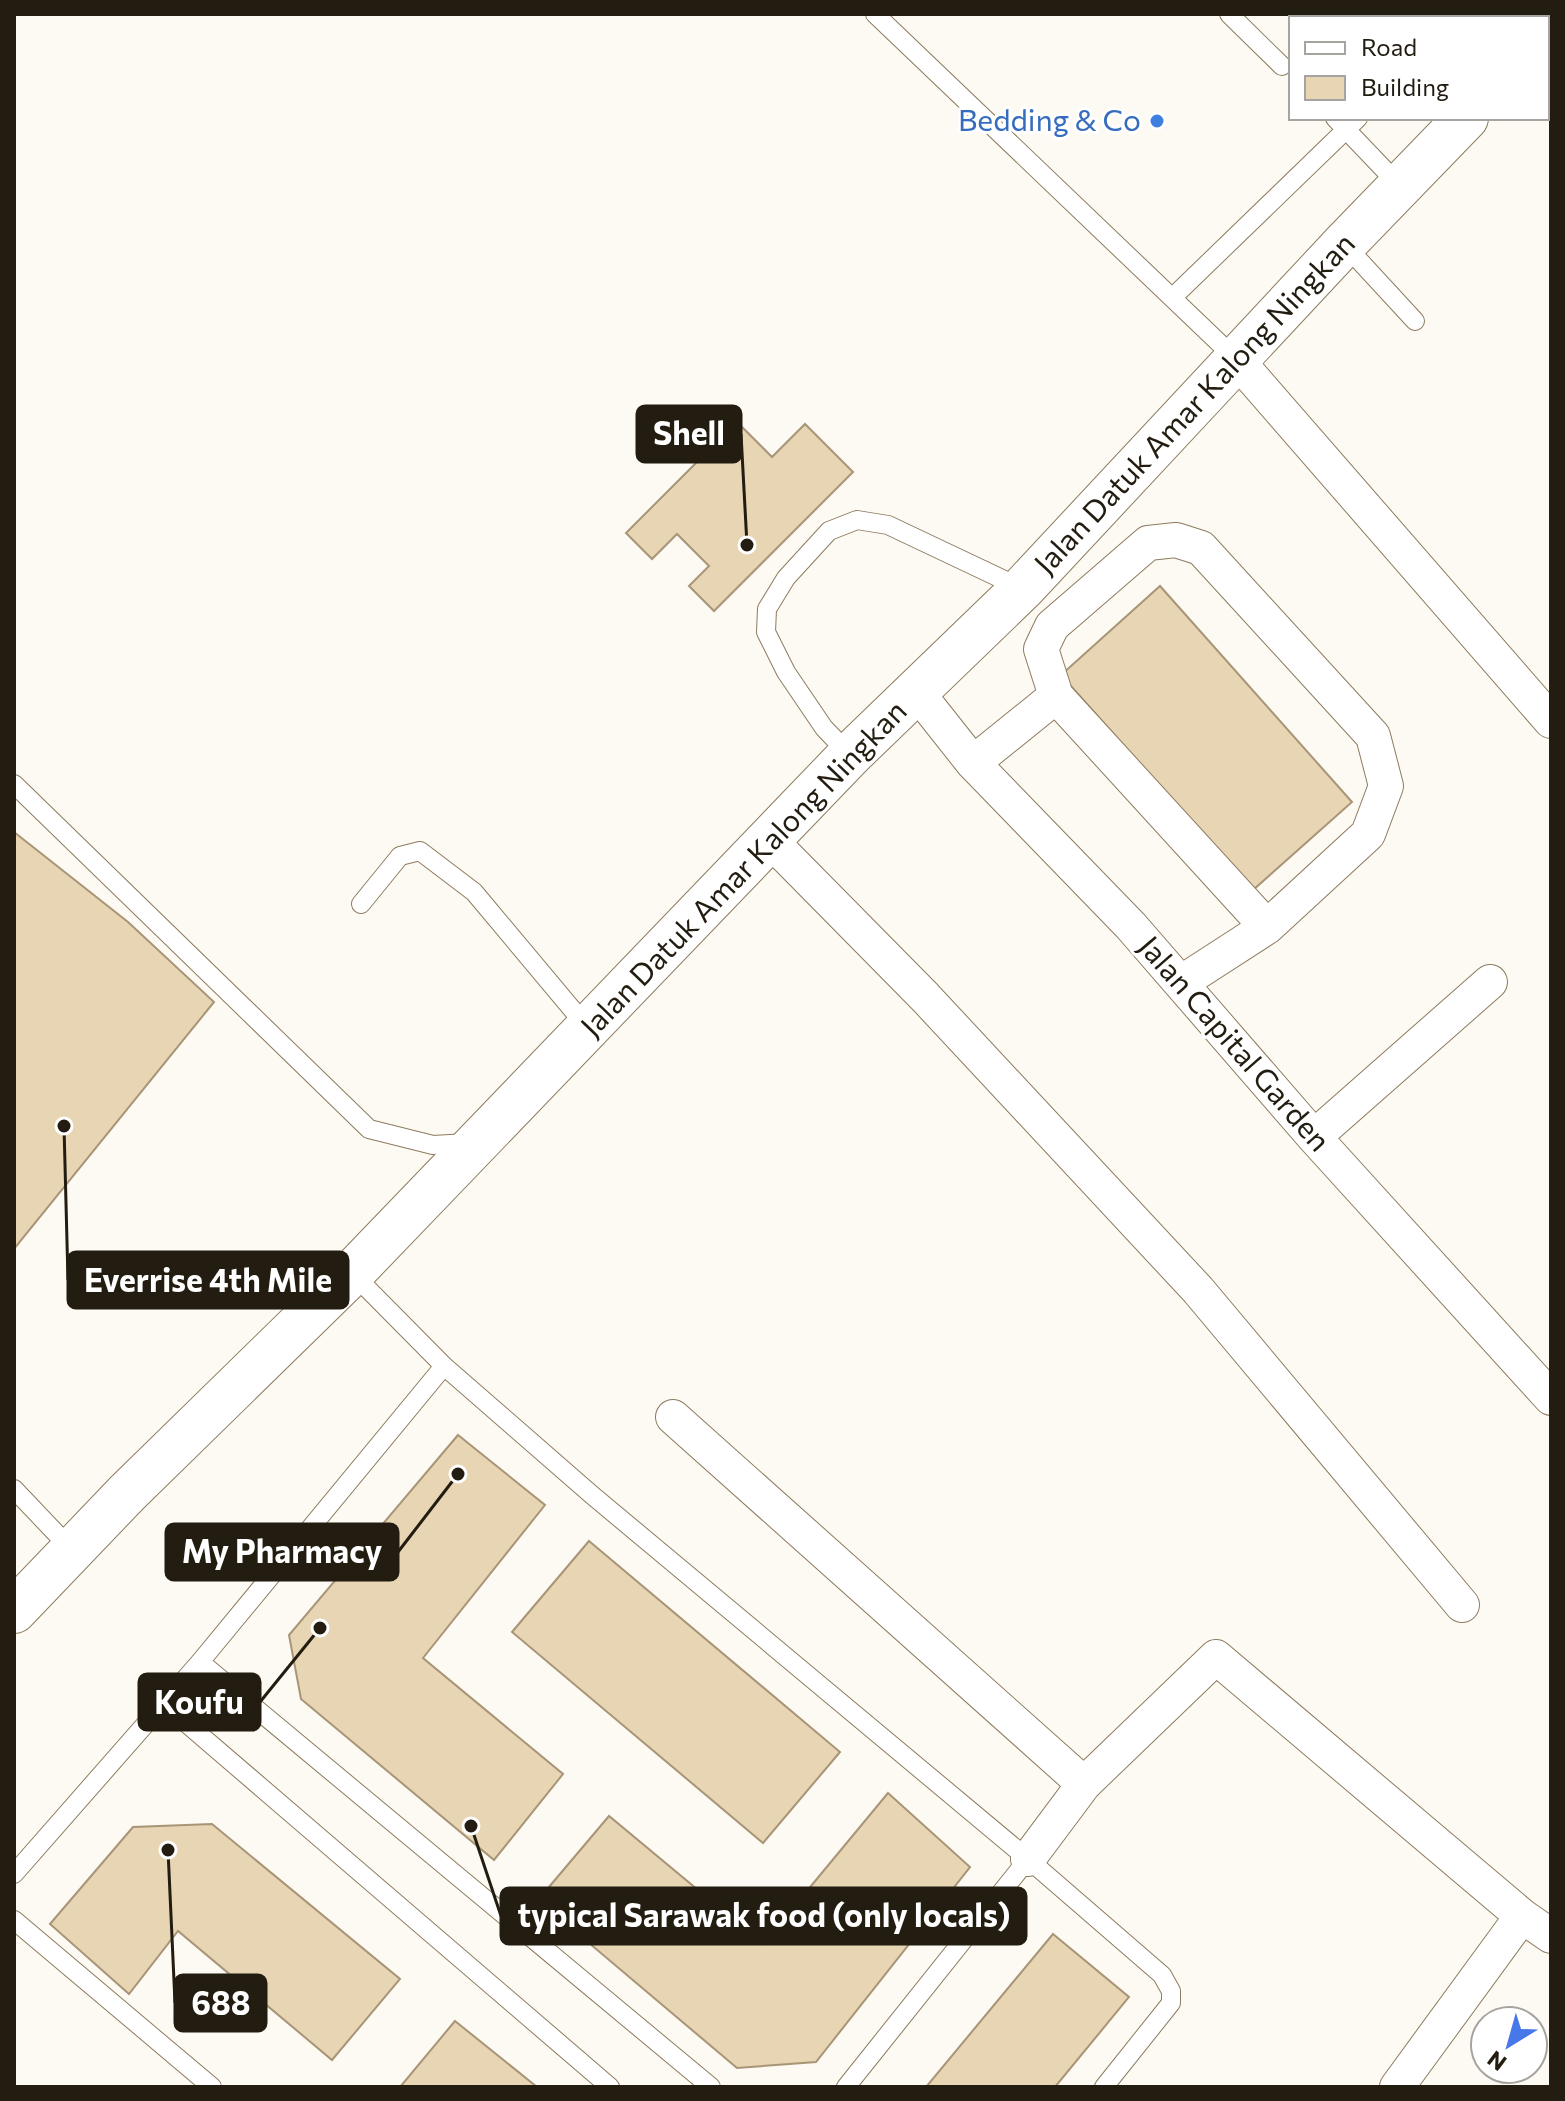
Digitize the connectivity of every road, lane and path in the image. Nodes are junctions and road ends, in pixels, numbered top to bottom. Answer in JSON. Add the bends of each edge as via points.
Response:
{"nodes":[{"id":1,"x":875,"y":14,"type":"edge"},
{"id":2,"x":1229,"y":14,"type":"edge"},
{"id":3,"x":1288,"y":66,"type":"edge"},
{"id":4,"x":1464,"y":120,"type":"edge"},
{"id":5,"x":1346,"y":122,"type":"edge"},
{"id":6,"x":1400,"y":186,"type":"junction"},
{"id":7,"x":1344,"y":244,"type":"junction"},
{"id":8,"x":1172,"y":298,"type":"junction"},
{"id":9,"x":1415,"y":321,"type":"dead end"},
{"id":10,"x":1236,"y":359,"type":"junction"},
{"id":11,"x":1023,"y":588,"type":"junction"},
{"id":12,"x":916,"y":691,"type":"junction"},
{"id":13,"x":1056,"y":696,"type":"junction"},
{"id":14,"x":1551,"y":721,"type":"edge"},
{"id":15,"x":850,"y":755,"type":"junction"},
{"id":16,"x":973,"y":763,"type":"junction"},
{"id":17,"x":14,"y":784,"type":"edge"},
{"id":18,"x":769,"y":839,"type":"junction"},
{"id":19,"x":361,"y":904,"type":"dead end"},
{"id":20,"x":1267,"y":927,"type":"junction"},
{"id":21,"x":1182,"y":982,"type":"junction"},
{"id":22,"x":1490,"y":982,"type":"dead end"},
{"id":23,"x":589,"y":1029,"type":"junction"},
{"id":24,"x":1314,"y":1137,"type":"junction"},
{"id":25,"x":475,"y":1143,"type":"junction"},
{"id":26,"x":352,"y":1273,"type":"junction"},
{"id":27,"x":444,"y":1366,"type":"junction"},
{"id":28,"x":1551,"y":1398,"type":"edge"},
{"id":29,"x":673,"y":1417,"type":"dead end"},
{"id":30,"x":14,"y":1489,"type":"edge"},
{"id":31,"x":72,"y":1550,"type":"junction"},
{"id":32,"x":24,"y":1594,"type":"edge"},
{"id":33,"x":1462,"y":1605,"type":"dead end"},
{"id":34,"x":200,"y":1662,"type":"junction"},
{"id":35,"x":164,"y":1704,"type":"junction"},
{"id":36,"x":1084,"y":1784,"type":"junction"},
{"id":37,"x":1028,"y":1859,"type":"junction"},
{"id":38,"x":14,"y":1874,"type":"edge"},
{"id":39,"x":1522,"y":1916,"type":"junction"},
{"id":40,"x":14,"y":1920,"type":"edge"},
{"id":41,"x":1551,"y":1936,"type":"edge"},
{"id":42,"x":212,"y":2087,"type":"edge"},
{"id":43,"x":610,"y":2087,"type":"edge"},
{"id":44,"x":711,"y":2087,"type":"edge"},
{"id":45,"x":846,"y":2087,"type":"edge"},
{"id":46,"x":1104,"y":2087,"type":"edge"},
{"id":47,"x":1397,"y":2087,"type":"edge"}],
"edges":[{"from":1,"to":8,"type":"lane"},
{"from":2,"to":3,"type":"lane"},
{"from":4,"to":6,"type":"highway","name":"Jalan Datuk Amar Kalong Ningkan"},
{"from":5,"to":6,"type":"lane"},
{"from":5,"to":8,"type":"lane"},
{"from":6,"to":7,"type":"highway","name":"Jalan Datuk Amar Kalong Ningkan"},
{"from":7,"to":9,"type":"lane"},
{"from":7,"to":10,"type":"highway","name":"Jalan Datuk Amar Kalong Ningkan"},
{"from":8,"to":10,"type":"lane"},
{"from":10,"to":11,"type":"highway","name":"Jalan Datuk Amar Kalong Ningkan"},
{"from":10,"to":14,"type":"street"},
{"from":11,"to":12,"type":"highway","name":"Jalan Datuk Amar Kalong Ningkan"},
{"from":11,"to":15,"type":"lane","via":[[888,525],[857,520],[829,531],[786,578],[767,609],[766,632],[816,717]]},
{"from":12,"to":15,"type":"highway","name":"Jalan Datuk Amar Kalong Ningkan"},
{"from":12,"to":16,"type":"street","name":"Jalan Capital Garden"},
{"from":13,"to":16,"type":"street"},
{"from":13,"to":20,"type":"street"},
{"from":13,"to":20,"type":"street","via":[[1041,649],[1052,626],[1148,543],[1176,540],[1201,548],[1373,736],[1386,786],[1368,834]]},
{"from":15,"to":18,"type":"highway","name":"Jalan Datuk Amar Kalong Ningkan"},
{"from":16,"to":21,"type":"street","name":"Jalan Capital Garden"},
{"from":17,"to":25,"type":"lane","via":[[369,1129],[433,1145]]},
{"from":18,"to":23,"type":"highway","name":"Jalan Datuk Amar Kalong Ningkan"},
{"from":18,"to":33,"type":"street","via":[[925,997],[1198,1290]]},
{"from":19,"to":23,"type":"lane","via":[[400,856],[420,851],[474,892]]},
{"from":20,"to":21,"type":"street"},
{"from":21,"to":24,"type":"street","name":"Jalan Capital Garden"},
{"from":22,"to":24,"type":"street"},
{"from":23,"to":25,"type":"highway","name":"Jalan Datuk Amar Kalong Ningkan"},
{"from":24,"to":28,"type":"street","name":"Jalan Capital Garden"},
{"from":25,"to":26,"type":"highway","name":"Jalan Datuk Amar Kalong Ningkan"},
{"from":26,"to":27,"type":"lane"},
{"from":26,"to":31,"type":"highway","name":"Jalan Datuk Amar Kalong Ningkan"},
{"from":27,"to":34,"type":"lane"},
{"from":27,"to":37,"type":"lane"},
{"from":29,"to":36,"type":"street"},
{"from":30,"to":31,"type":"lane"},
{"from":31,"to":32,"type":"highway","name":"Jalan Datuk Amar Kalong Ningkan"},
{"from":34,"to":35,"type":"lane"},
{"from":34,"to":44,"type":"lane"},
{"from":35,"to":38,"type":"lane"},
{"from":35,"to":43,"type":"lane"},
{"from":36,"to":37,"type":"street"},
{"from":36,"to":39,"type":"street","via":[[1216,1657]]},
{"from":37,"to":45,"type":"lane"},
{"from":37,"to":46,"type":"lane","via":[[1162,1975],[1171,1991],[1171,2003]]},
{"from":39,"to":41,"type":"street"},
{"from":39,"to":47,"type":"street"},
{"from":40,"to":42,"type":"lane"}]}
